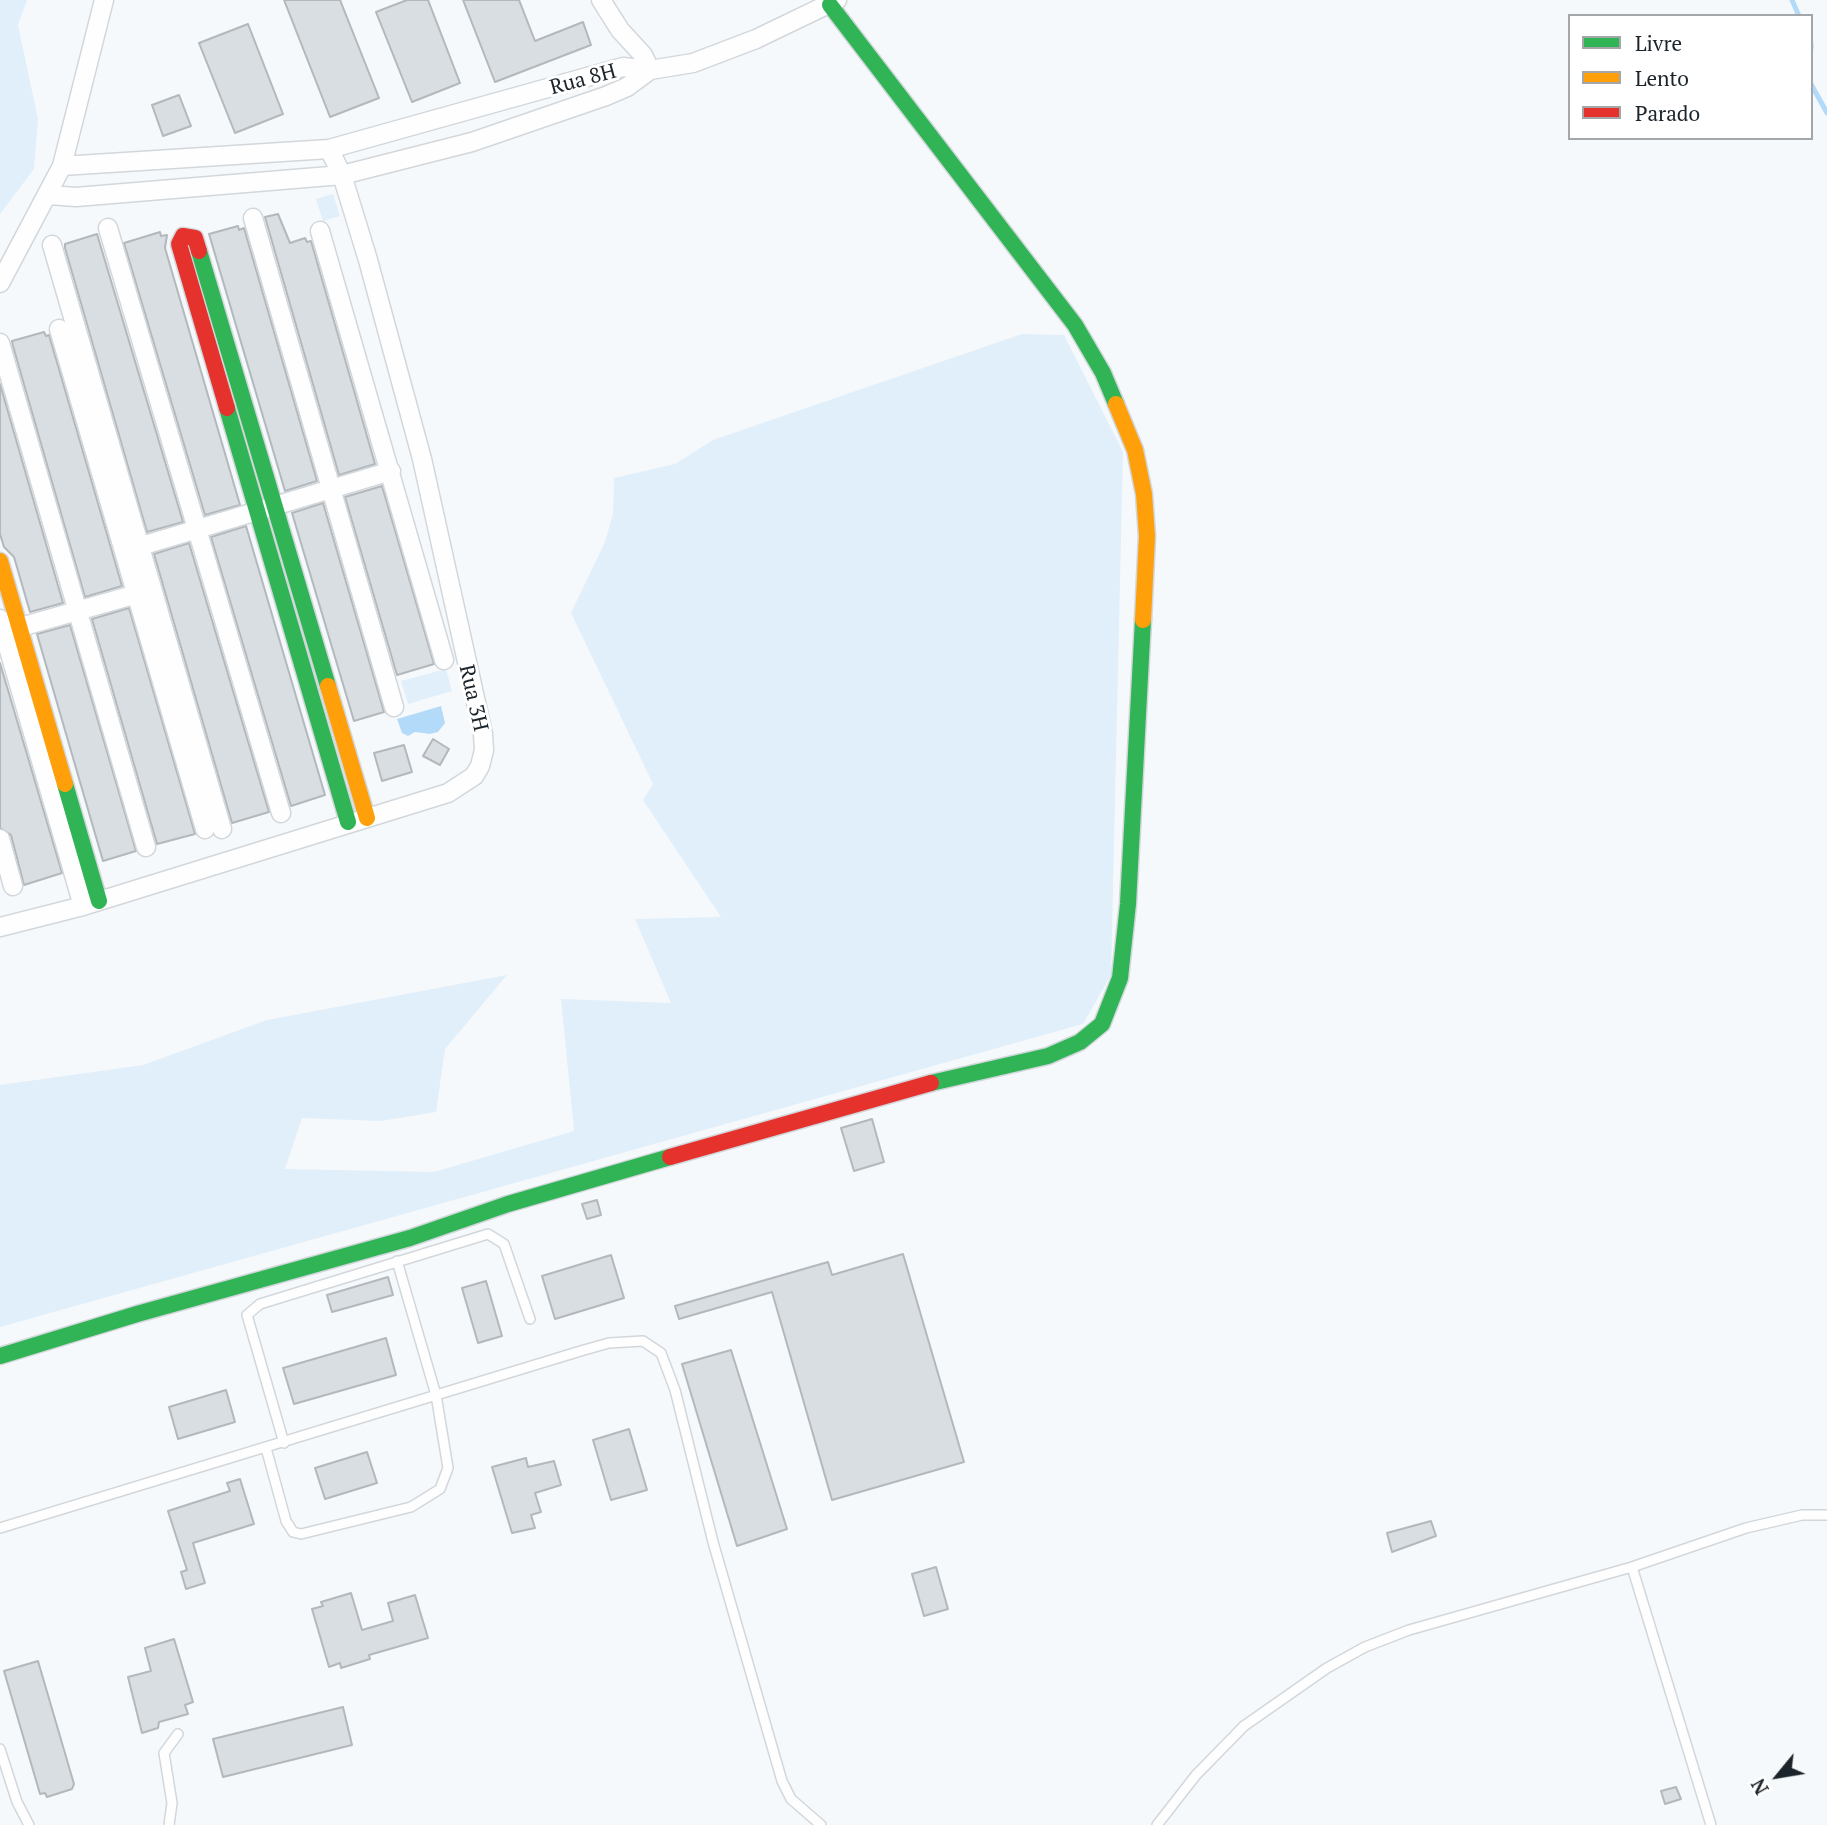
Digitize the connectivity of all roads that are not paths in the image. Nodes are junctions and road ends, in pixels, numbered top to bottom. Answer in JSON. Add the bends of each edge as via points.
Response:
{"nodes":[{"id":1,"x":104,"y":0,"type":"edge"},
{"id":2,"x":601,"y":0,"type":"edge"},
{"id":3,"x":833,"y":2,"type":"edge"},
{"id":4,"x":650,"y":71,"type":"junction"},
{"id":5,"x":329,"y":149,"type":"junction"},
{"id":6,"x":62,"y":166,"type":"junction"},
{"id":7,"x":342,"y":175,"type":"junction"},
{"id":8,"x":49,"y":195,"type":"junction"},
{"id":9,"x":253,"y":218,"type":"dead end"},
{"id":10,"x":108,"y":228,"type":"dead end"},
{"id":11,"x":320,"y":231,"type":"dead end"},
{"id":12,"x":52,"y":245,"type":"dead end"},
{"id":13,"x":0,"y":283,"type":"edge"},
{"id":14,"x":59,"y":329,"type":"dead end"},
{"id":15,"x":0,"y":343,"type":"edge"},
{"id":16,"x":391,"y":471,"type":"junction"},
{"id":17,"x":333,"y":489,"type":"junction"},
{"id":18,"x":265,"y":509,"type":"junction"},
{"id":19,"x":198,"y":529,"type":"junction"},
{"id":20,"x":141,"y":546,"type":"junction"},
{"id":21,"x":0,"y":561,"type":"edge"},
{"id":22,"x":137,"y":594,"type":"junction"},
{"id":23,"x":77,"y":611,"type":"junction"},
{"id":24,"x":6,"y":628,"type":"edge"},
{"id":25,"x":444,"y":660,"type":"dead end"},
{"id":26,"x":394,"y":708,"type":"dead end"},
{"id":27,"x":281,"y":813,"type":"dead end"},
{"id":28,"x":367,"y":818,"type":"junction"},
{"id":29,"x":348,"y":822,"type":"junction"},
{"id":30,"x":0,"y":839,"type":"edge"},
{"id":31,"x":146,"y":847,"type":"dead end"},
{"id":32,"x":13,"y":886,"type":"dead end"},
{"id":33,"x":91,"y":904,"type":"junction"},
{"id":34,"x":0,"y":927,"type":"edge"},
{"id":35,"x":397,"y":1261,"type":"junction"},
{"id":36,"x":530,"y":1319,"type":"dead end"},
{"id":37,"x":0,"y":1356,"type":"edge"},
{"id":38,"x":436,"y":1395,"type":"junction"},
{"id":39,"x":284,"y":1443,"type":"junction"},
{"id":40,"x":266,"y":1448,"type":"junction"},
{"id":41,"x":1827,"y":1515,"type":"edge"},
{"id":42,"x":0,"y":1528,"type":"edge"},
{"id":43,"x":1632,"y":1567,"type":"junction"},
{"id":44,"x":178,"y":1734,"type":"dead end"},
{"id":45,"x":0,"y":1749,"type":"edge"},
{"id":46,"x":29,"y":1825,"type":"edge"},
{"id":47,"x":169,"y":1825,"type":"edge"},
{"id":48,"x":821,"y":1825,"type":"edge"},
{"id":49,"x":1157,"y":1825,"type":"edge"},
{"id":50,"x":1711,"y":1825,"type":"edge"}],
"edges":[{"from":1,"to":6,"type":"street"},
{"from":2,"to":4,"type":"street"},
{"from":3,"to":4,"type":"street","via":[[719,54]]},
{"from":3,"to":37,"type":"street","via":[[1075,325],[1103,373],[1135,450],[1147,536],[1129,881],[1124,959],[1102,1024],[1080,1042],[1048,1056],[920,1086]]},
{"from":4,"to":5,"type":"street","name":"Rua 8H","via":[[623,68]]},
{"from":4,"to":7,"type":"street","name":"Rua 8H","via":[[606,96],[472,142]]},
{"from":5,"to":6,"type":"street","name":"Rua 8H"},
{"from":5,"to":7,"type":"street","name":"Rua 3H"},
{"from":6,"to":8,"type":"street"},
{"from":7,"to":8,"type":"street","name":"Rua 8H","via":[[76,197]]},
{"from":7,"to":28,"type":"street","name":"Rua 3H","via":[[422,459],[484,750],[480,766],[463,785]]},
{"from":8,"to":13,"type":"street"},
{"from":9,"to":17,"type":"street"},
{"from":10,"to":19,"type":"street"},
{"from":11,"to":16,"type":"street"},
{"from":12,"to":20,"type":"street"},
{"from":14,"to":22,"type":"street"},
{"from":15,"to":23,"type":"street"},
{"from":16,"to":17,"type":"street"},
{"from":16,"to":25,"type":"street"},
{"from":17,"to":18,"type":"street"},
{"from":17,"to":26,"type":"street"},
{"from":18,"to":18,"type":"street","via":[[195,238],[183,236],[180,244]]},
{"from":18,"to":19,"type":"street"},
{"from":18,"to":28,"type":"street"},
{"from":18,"to":29,"type":"street"},
{"from":19,"to":20,"type":"street"},
{"from":19,"to":27,"type":"street"},
{"from":20,"to":22,"type":"street","via":[[214,829]]},
{"from":21,"to":24,"type":"street"},
{"from":22,"to":23,"type":"street"},
{"from":23,"to":24,"type":"street"},
{"from":23,"to":31,"type":"street"},
{"from":24,"to":33,"type":"street"},
{"from":28,"to":29,"type":"street","name":"Rua 3H"},
{"from":29,"to":33,"type":"street","name":"Rua 3H"},
{"from":30,"to":32,"type":"street"},
{"from":33,"to":34,"type":"street","name":"Rua 3H"},
{"from":35,"to":36,"type":"lane","via":[[488,1234],[496,1237],[504,1244]]},
{"from":35,"to":38,"type":"lane"},
{"from":35,"to":39,"type":"lane","via":[[260,1304],[247,1315]]},
{"from":38,"to":39,"type":"lane"},
{"from":38,"to":40,"type":"lane","via":[[448,1468],[440,1489],[411,1507],[301,1534],[293,1532]]},
{"from":38,"to":48,"type":"lane","via":[[609,1343],[643,1341],[661,1353],[772,1755],[791,1799]]},
{"from":39,"to":40,"type":"lane"},
{"from":40,"to":42,"type":"lane"},
{"from":41,"to":43,"type":"lane","via":[[1802,1515],[1746,1528]]},
{"from":43,"to":49,"type":"lane","via":[[1409,1630],[1346,1657],[1244,1726],[1196,1775]]},
{"from":43,"to":50,"type":"lane"},
{"from":44,"to":47,"type":"lane","via":[[164,1753],[172,1803]]},
{"from":45,"to":46,"type":"lane"}]}
